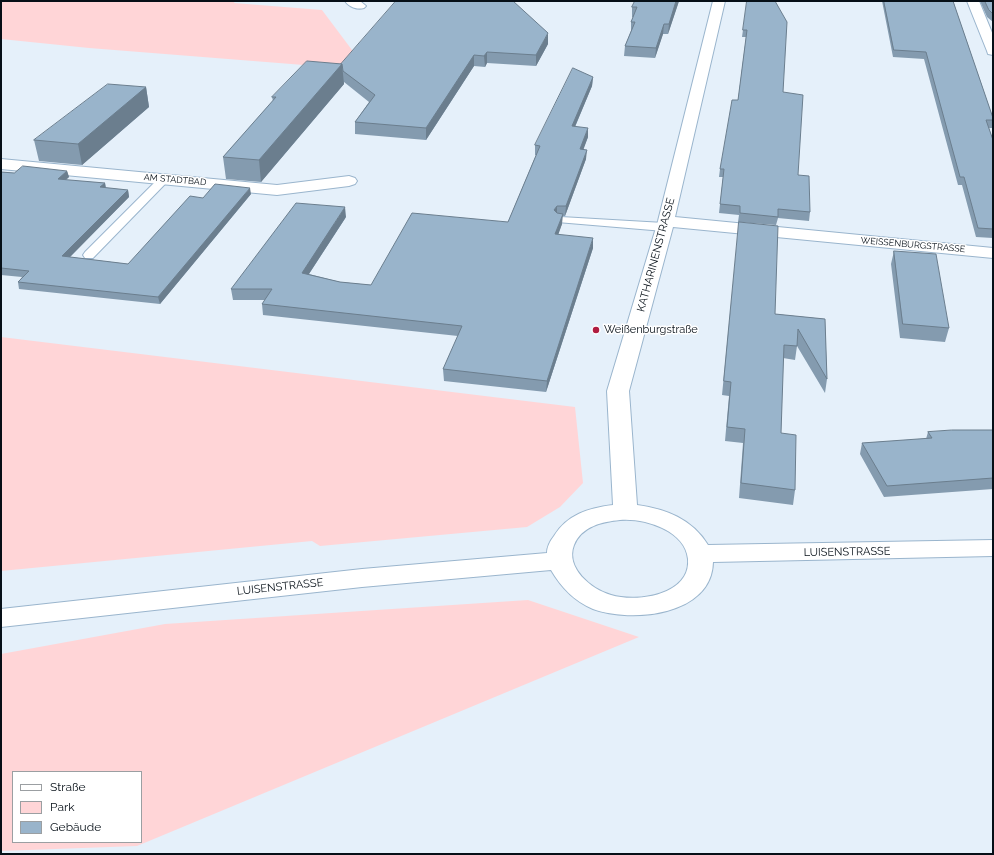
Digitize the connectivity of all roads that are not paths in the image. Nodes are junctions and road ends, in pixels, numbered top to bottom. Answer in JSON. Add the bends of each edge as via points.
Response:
{"nodes":[{"id":1,"x":719,"y":1,"type":"edge"},
{"id":2,"x":974,"y":1,"type":"edge"},
{"id":3,"x":993,"y":51,"type":"edge"},
{"id":4,"x":1,"y":164,"type":"edge"},
{"id":5,"x":164,"y":179,"type":"junction"},
{"id":6,"x":349,"y":181,"type":"dead end"},
{"id":7,"x":561,"y":220,"type":"edge"},
{"id":8,"x":665,"y":224,"type":"junction"},
{"id":9,"x":993,"y":253,"type":"edge"},
{"id":10,"x":89,"y":254,"type":"dead end"},
{"id":11,"x":625,"y":512,"type":"junction"},
{"id":12,"x":993,"y":548,"type":"edge"},
{"id":13,"x":700,"y":554,"type":"junction"},
{"id":14,"x":559,"y":561,"type":"junction"},
{"id":15,"x":1,"y":618,"type":"edge"}],
"edges":[{"from":1,"to":8,"type":"street","name":"KATHARINENSTRASSE"},
{"from":2,"to":3,"type":"street"},
{"from":4,"to":5,"type":"street","name":"AM STADTBAD"},
{"from":5,"to":6,"type":"street","name":"AM STADTBAD","via":[[277,190]]},
{"from":5,"to":10,"type":"lane"},
{"from":7,"to":8,"type":"lane"},
{"from":8,"to":9,"type":"street","name":"WEISSENBURGSTRASSE"},
{"from":8,"to":11,"type":"street","name":"KATHARINENSTRASSE","via":[[618,391]]},
{"from":11,"to":13,"type":"street","via":[[645,514],[681,529],[693,541]]},
{"from":11,"to":14,"type":"street","via":[[603,514],[583,521],[569,532],[563,541]]},
{"from":12,"to":13,"type":"street","name":"LUISENSTRASSE"},
{"from":13,"to":14,"type":"street","via":[[700,571],[692,586],[676,598],[654,606],[628,607],[603,602],[582,592],[566,577]]},
{"from":14,"to":15,"type":"street","name":"LUISENSTRASSE","via":[[362,578]]}]}
